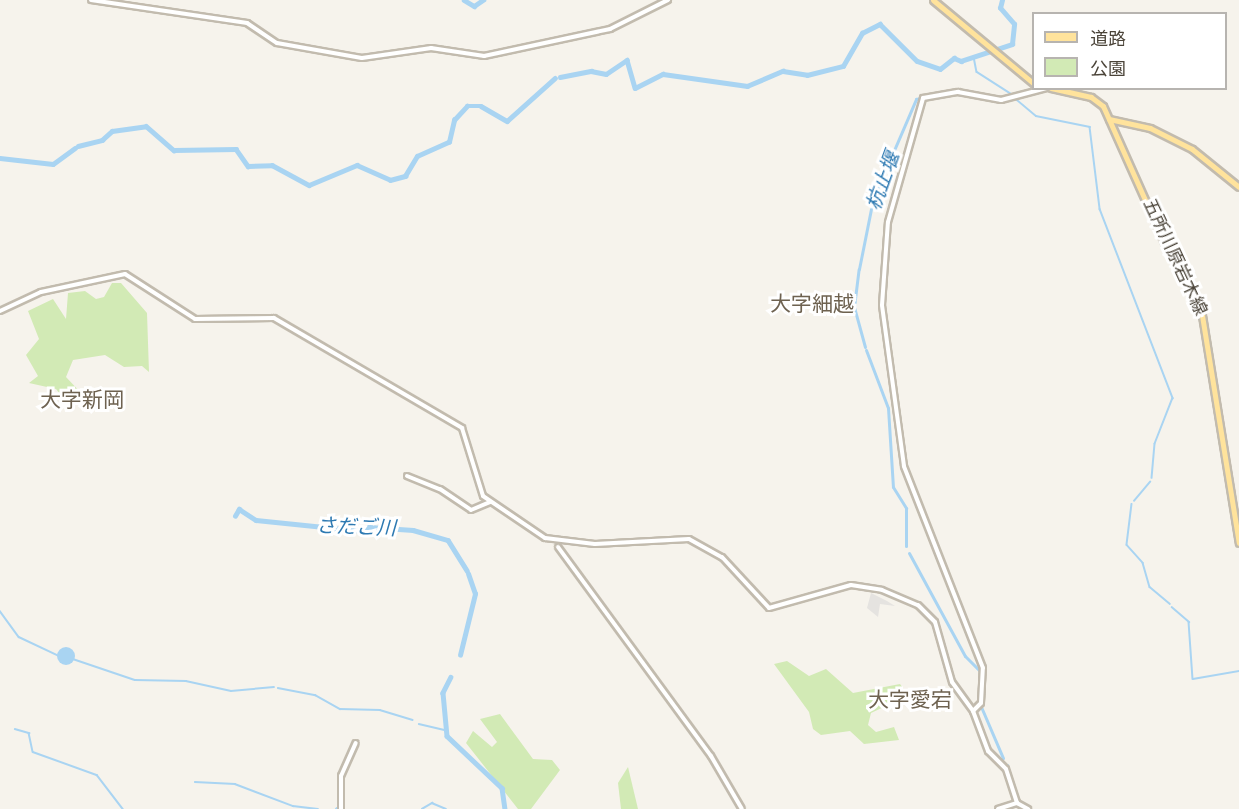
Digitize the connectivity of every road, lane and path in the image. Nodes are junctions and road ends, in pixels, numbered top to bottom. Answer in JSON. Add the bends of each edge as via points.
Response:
{"nodes":[{"id":1,"x":91,"y":0,"type":"edge"},
{"id":2,"x":668,"y":0,"type":"edge"},
{"id":3,"x":933,"y":0,"type":"edge"},
{"id":4,"x":1032,"y":83,"type":"edge"},
{"id":5,"x":1041,"y":90,"type":"edge"},
{"id":6,"x":1057,"y":90,"type":"edge"},
{"id":7,"x":1109,"y":119,"type":"junction"},
{"id":8,"x":1239,"y":187,"type":"edge"},
{"id":9,"x":0,"y":311,"type":"edge"},
{"id":10,"x":407,"y":476,"type":"dead end"},
{"id":11,"x":490,"y":502,"type":"junction"},
{"id":12,"x":1239,"y":543,"type":"edge"},
{"id":13,"x":558,"y":547,"type":"dead end"},
{"id":14,"x":973,"y":711,"type":"junction"},
{"id":15,"x":356,"y":742,"type":"dead end"},
{"id":16,"x":1017,"y":803,"type":"junction"},
{"id":17,"x":341,"y":809,"type":"edge"},
{"id":18,"x":742,"y":809,"type":"edge"},
{"id":19,"x":998,"y":809,"type":"edge"},
{"id":20,"x":1028,"y":809,"type":"edge"}],
"edges":[{"from":1,"to":2,"type":"street","via":[[247,23],[277,43],[362,58],[431,48],[484,56],[610,29]]},
{"from":3,"to":4,"type":"main road"},
{"from":5,"to":14,"type":"street","via":[[1001,100],[958,92],[919,101],[890,212],[882,278],[904,466],[980,656],[980,705]]},
{"from":6,"to":7,"type":"main road","name":"五所川原岩木線","via":[[1096,100]]},
{"from":7,"to":8,"type":"main road","via":[[1150,128],[1192,149]]},
{"from":7,"to":12,"type":"main road","name":"五所川原岩木線","via":[[1202,310]]},
{"from":9,"to":11,"type":"street","via":[[41,292],[125,274],[195,319],[258,314],[284,321],[462,428],[479,486]]},
{"from":10,"to":11,"type":"street","via":[[440,489],[471,510]]},
{"from":11,"to":14,"type":"street","via":[[559,543],[689,540],[722,557],[769,608],[850,585],[898,596],[935,622],[952,682]]},
{"from":13,"to":18,"type":"street","via":[[711,756]]},
{"from":14,"to":16,"type":"street","via":[[988,751],[1006,769]]},
{"from":15,"to":17,"type":"street","via":[[342,776]]},
{"from":16,"to":19,"type":"street"},
{"from":16,"to":20,"type":"street"}]}
